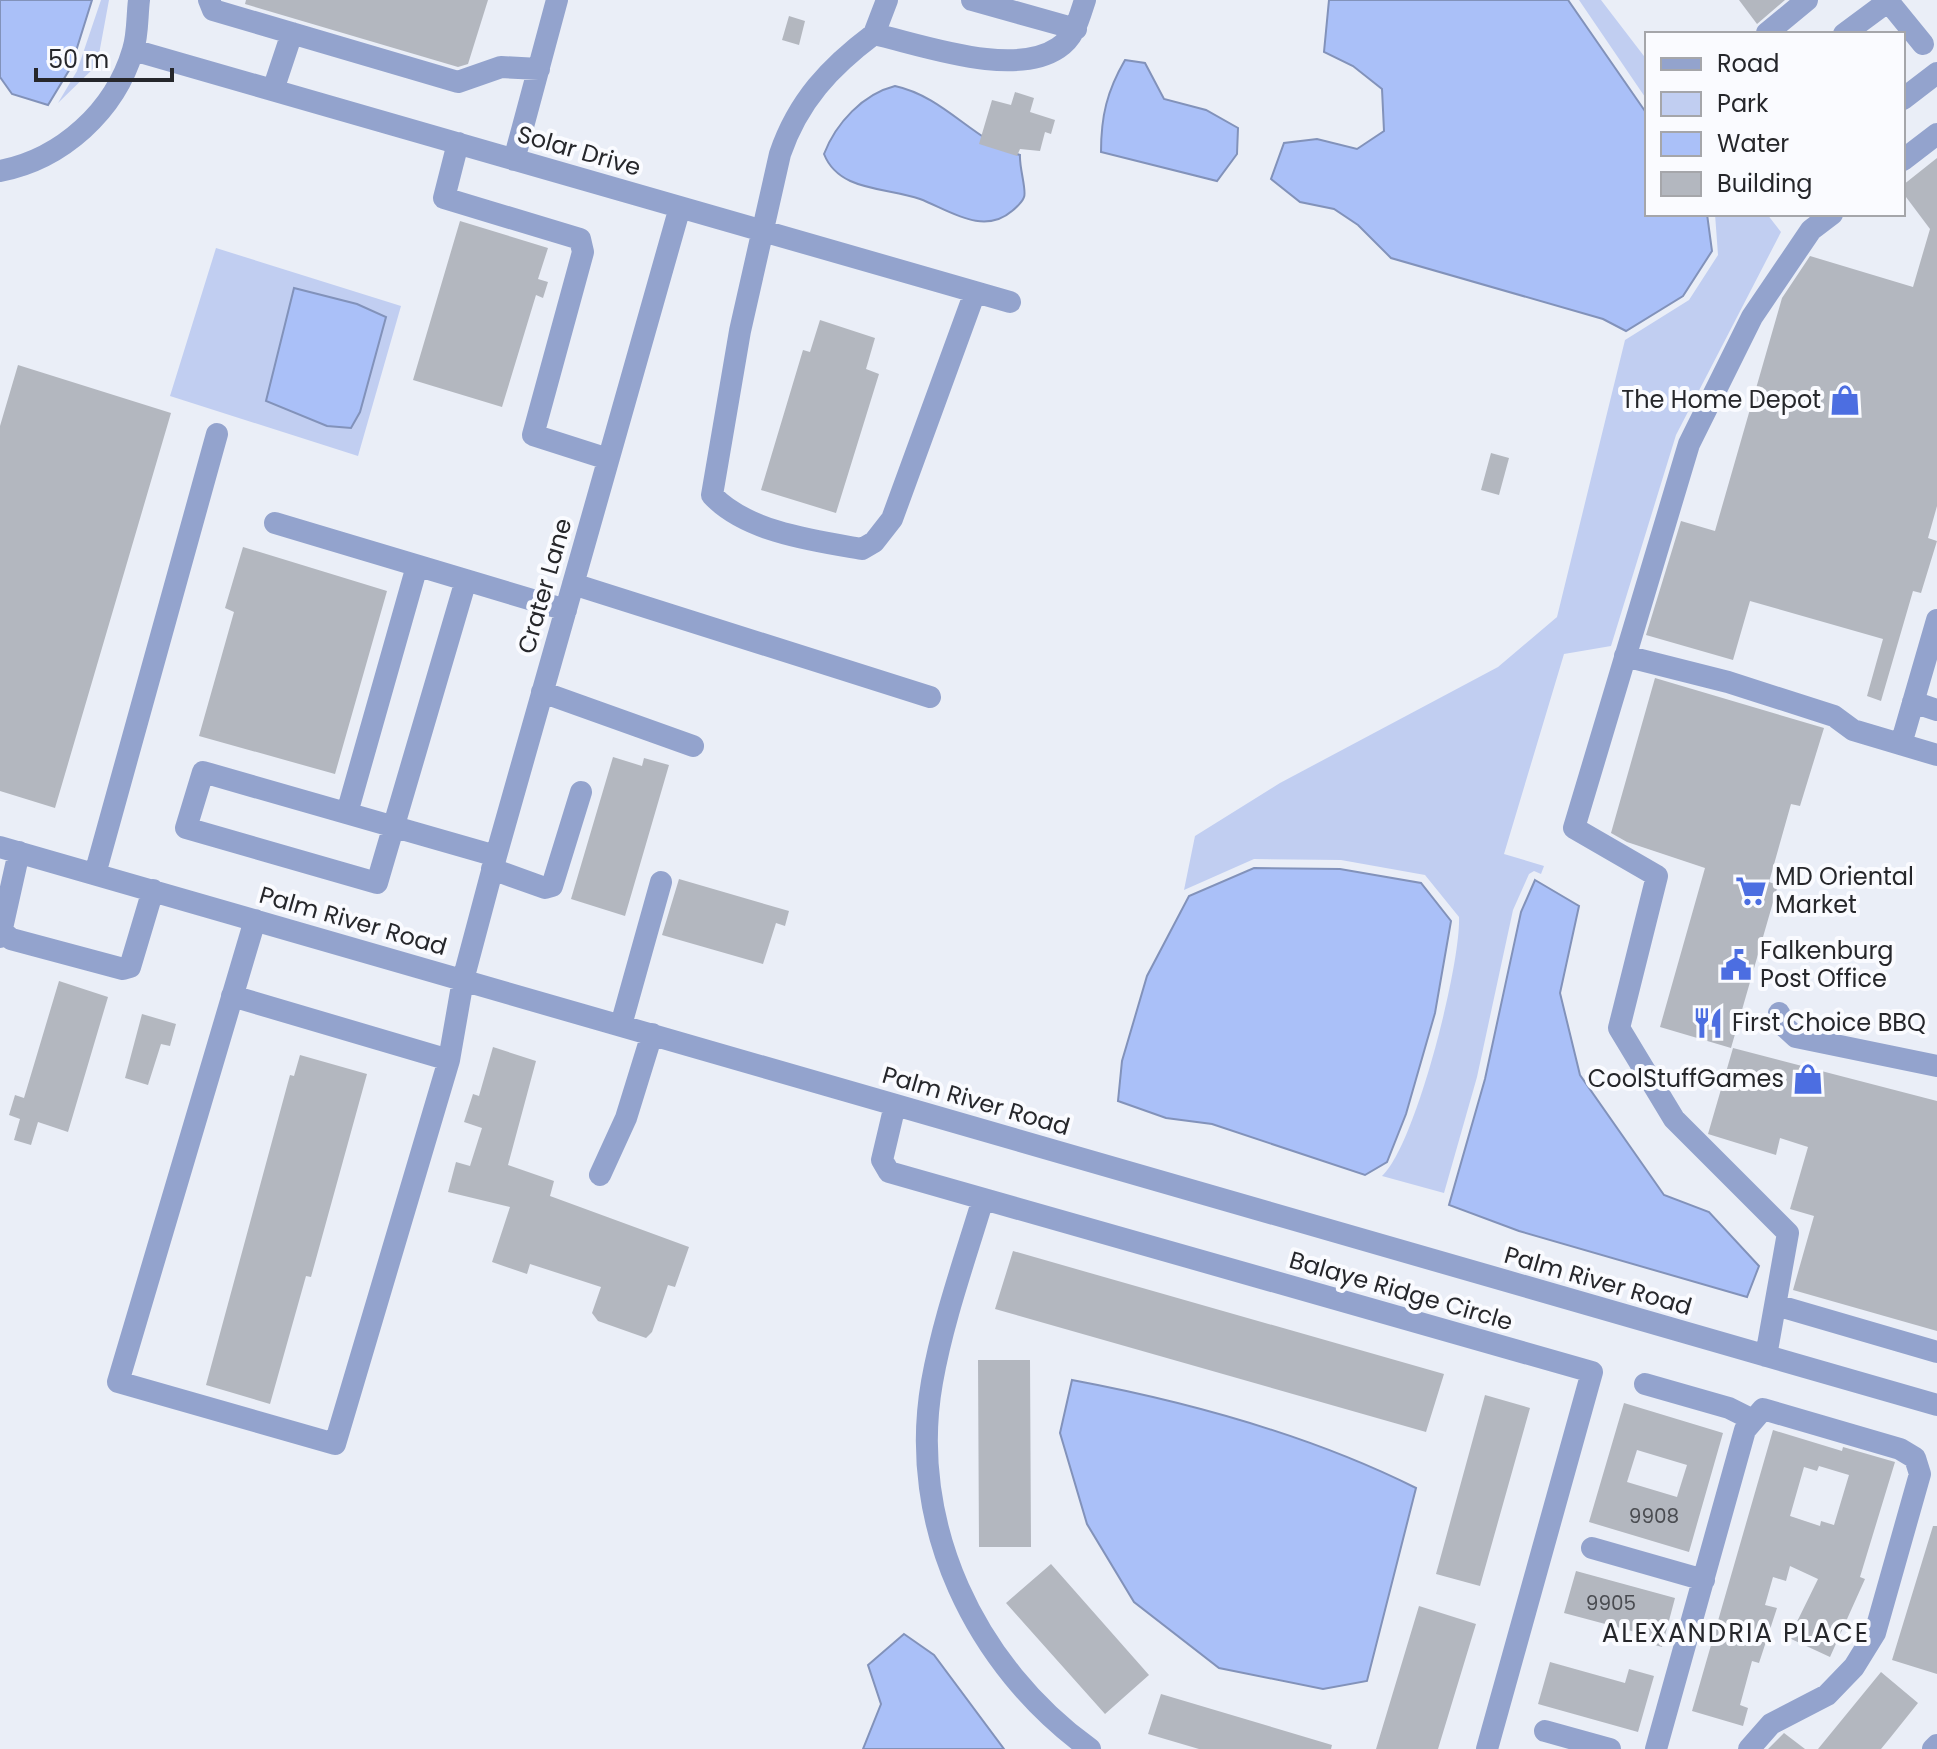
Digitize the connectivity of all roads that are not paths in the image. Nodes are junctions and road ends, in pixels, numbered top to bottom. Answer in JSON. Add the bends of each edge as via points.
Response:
{"nodes":[{"id":1,"x":139,"y":0,"type":"edge"},
{"id":2,"x":209,"y":0,"type":"edge"},
{"id":3,"x":557,"y":0,"type":"edge"},
{"id":4,"x":887,"y":0,"type":"edge"},
{"id":5,"x":972,"y":0,"type":"edge"},
{"id":6,"x":1085,"y":0,"type":"edge"},
{"id":7,"x":1807,"y":0,"type":"edge"},
{"id":8,"x":1889,"y":1,"type":"edge"},
{"id":9,"x":1076,"y":29,"type":"junction"},
{"id":10,"x":1768,"y":32,"type":"edge"},
{"id":11,"x":1847,"y":32,"type":"edge"},
{"id":12,"x":292,"y":33,"type":"junction"},
{"id":13,"x":874,"y":34,"type":"junction"},
{"id":14,"x":1932,"y":46,"type":"edge"},
{"id":15,"x":133,"y":50,"type":"junction"},
{"id":16,"x":539,"y":69,"type":"junction"},
{"id":17,"x":1937,"y":73,"type":"edge"},
{"id":18,"x":273,"y":90,"type":"junction"},
{"id":19,"x":1905,"y":97,"type":"edge"},
{"id":20,"x":1937,"y":134,"type":"edge"},
{"id":21,"x":458,"y":143,"type":"junction"},
{"id":22,"x":1905,"y":158,"type":"edge"},
{"id":23,"x":514,"y":160,"type":"junction"},
{"id":24,"x":0,"y":171,"type":"edge"},
{"id":25,"x":680,"y":207,"type":"junction"},
{"id":26,"x":1829,"y":216,"type":"edge"},
{"id":27,"x":765,"y":231,"type":"junction"},
{"id":28,"x":975,"y":292,"type":"junction"},
{"id":29,"x":1010,"y":302,"type":"dead end"},
{"id":30,"x":217,"y":434,"type":"dead end"},
{"id":31,"x":608,"y":459,"type":"junction"},
{"id":32,"x":275,"y":523,"type":"dead end"},
{"id":33,"x":417,"y":566,"type":"junction"},
{"id":34,"x":466,"y":580,"type":"junction"},
{"id":35,"x":573,"y":584,"type":"junction"},
{"id":36,"x":566,"y":610,"type":"junction"},
{"id":37,"x":1937,"y":620,"type":"edge"},
{"id":38,"x":1625,"y":656,"type":"junction"},
{"id":39,"x":542,"y":692,"type":"junction"},
{"id":40,"x":930,"y":697,"type":"dead end"},
{"id":41,"x":1913,"y":702,"type":"junction"},
{"id":42,"x":1937,"y":710,"type":"edge"},
{"id":43,"x":1901,"y":744,"type":"junction"},
{"id":44,"x":693,"y":746,"type":"dead end"},
{"id":45,"x":1937,"y":755,"type":"edge"},
{"id":46,"x":581,"y":792,"type":"dead end"},
{"id":47,"x":347,"y":813,"type":"junction"},
{"id":48,"x":395,"y":827,"type":"junction"},
{"id":49,"x":10,"y":849,"type":"edge"},
{"id":50,"x":494,"y":862,"type":"junction"},
{"id":51,"x":95,"y":874,"type":"junction"},
{"id":52,"x":661,"y":882,"type":"dead end"},
{"id":53,"x":153,"y":890,"type":"junction"},
{"id":54,"x":255,"y":920,"type":"junction"},
{"id":55,"x":1,"y":934,"type":"edge"},
{"id":56,"x":463,"y":980,"type":"junction"},
{"id":57,"x":232,"y":996,"type":"junction"},
{"id":58,"x":1779,"y":1013,"type":"dead end"},
{"id":59,"x":621,"y":1025,"type":"junction"},
{"id":60,"x":652,"y":1034,"type":"junction"},
{"id":61,"x":449,"y":1060,"type":"junction"},
{"id":62,"x":1937,"y":1066,"type":"edge"},
{"id":63,"x":895,"y":1105,"type":"junction"},
{"id":64,"x":600,"y":1175,"type":"dead end"},
{"id":65,"x":983,"y":1199,"type":"junction"},
{"id":66,"x":1776,"y":1305,"type":"junction"},
{"id":67,"x":1937,"y":1352,"type":"edge"},
{"id":68,"x":1766,"y":1356,"type":"junction"},
{"id":69,"x":1645,"y":1384,"type":"dead end"},
{"id":70,"x":1937,"y":1405,"type":"edge"},
{"id":71,"x":1753,"y":1420,"type":"junction"},
{"id":72,"x":1592,"y":1548,"type":"dead end"},
{"id":73,"x":1704,"y":1580,"type":"junction"},
{"id":74,"x":1545,"y":1731,"type":"dead end"},
{"id":75,"x":1090,"y":1749,"type":"edge"},
{"id":76,"x":1487,"y":1749,"type":"edge"},
{"id":77,"x":1610,"y":1749,"type":"edge"},
{"id":78,"x":1656,"y":1749,"type":"edge"},
{"id":79,"x":1749,"y":1749,"type":"edge"}],
"edges":[{"from":1,"to":15,"type":"street"},
{"from":2,"to":12,"type":"street","via":[[213,10]]},
{"from":3,"to":16,"type":"street"},
{"from":4,"to":13,"type":"street"},
{"from":5,"to":9,"type":"street"},
{"from":6,"to":9,"type":"street"},
{"from":7,"to":10,"type":"street"},
{"from":8,"to":11,"type":"street"},
{"from":8,"to":14,"type":"street"},
{"from":9,"to":13,"type":"street","via":[[1060,47],[1018,61]]},
{"from":12,"to":16,"type":"street","via":[[458,82],[501,67]]},
{"from":12,"to":18,"type":"street"},
{"from":13,"to":27,"type":"street","via":[[811,90],[789,126]]},
{"from":15,"to":18,"type":"street","name":"Solar Drive"},
{"from":15,"to":24,"type":"street","via":[[110,99],[73,140],[25,166]]},
{"from":16,"to":23,"type":"street"},
{"from":17,"to":19,"type":"street"},
{"from":18,"to":21,"type":"street","name":"Solar Drive"},
{"from":20,"to":22,"type":"street"},
{"from":21,"to":23,"type":"street","name":"Solar Drive"},
{"from":21,"to":31,"type":"street","via":[[444,198],[580,239],[583,252],[533,435]]},
{"from":23,"to":25,"type":"street","name":"Solar Drive"},
{"from":25,"to":27,"type":"street","name":"Solar Drive"},
{"from":25,"to":31,"type":"street","name":"Crater Lane"},
{"from":26,"to":38,"type":"street","via":[[1811,230],[1752,317],[1689,444]]},
{"from":27,"to":28,"type":"street","name":"Solar Drive"},
{"from":27,"to":28,"type":"street","via":[[740,331],[712,495],[742,517],[786,531],[862,549],[887,528]]},
{"from":28,"to":29,"type":"street","name":"Solar Drive"},
{"from":30,"to":51,"type":"street"},
{"from":31,"to":35,"type":"street","name":"Crater Lane"},
{"from":32,"to":33,"type":"street"},
{"from":33,"to":34,"type":"street"},
{"from":33,"to":47,"type":"street"},
{"from":34,"to":36,"type":"street"},
{"from":34,"to":48,"type":"street"},
{"from":35,"to":36,"type":"street","name":"Crater Lane"},
{"from":35,"to":40,"type":"street"},
{"from":36,"to":39,"type":"street","name":"Crater Lane"},
{"from":37,"to":41,"type":"street"},
{"from":38,"to":43,"type":"street","via":[[1819,711],[1853,730]]},
{"from":38,"to":66,"type":"street","via":[[1574,828],[1657,876],[1619,1028],[1674,1119],[1788,1233]]},
{"from":39,"to":44,"type":"street"},
{"from":39,"to":50,"type":"street","name":"Crater Lane"},
{"from":41,"to":42,"type":"street"},
{"from":41,"to":43,"type":"street"},
{"from":43,"to":45,"type":"street"},
{"from":46,"to":50,"type":"street","via":[[552,886],[545,888]]},
{"from":47,"to":48,"type":"street"},
{"from":47,"to":48,"type":"street","via":[[203,772],[186,828],[377,883]]},
{"from":48,"to":50,"type":"street"},
{"from":49,"to":51,"type":"street","name":"Palm River Road"},
{"from":49,"to":55,"type":"street"},
{"from":50,"to":56,"type":"street","name":"Crater Lane"},
{"from":51,"to":53,"type":"street","name":"Palm River Road"},
{"from":52,"to":59,"type":"street"},
{"from":53,"to":54,"type":"street","name":"Palm River Road"},
{"from":53,"to":55,"type":"street","via":[[130,967]]},
{"from":54,"to":56,"type":"street","name":"Palm River Road"},
{"from":54,"to":57,"type":"street"},
{"from":56,"to":59,"type":"street","name":"Palm River Road"},
{"from":56,"to":61,"type":"street","name":"Crater Lane"},
{"from":57,"to":61,"type":"street"},
{"from":57,"to":61,"type":"street","name":"Crater Lane","via":[[118,1382],[335,1444]]},
{"from":58,"to":62,"type":"street","via":[[1796,1037]]},
{"from":59,"to":60,"type":"street","name":"Palm River Road"},
{"from":60,"to":63,"type":"street","name":"Palm River Road"},
{"from":60,"to":64,"type":"street","via":[[626,1118]]},
{"from":63,"to":65,"type":"street","name":"Balaye Ridge Circle","via":[[883,1166]]},
{"from":63,"to":68,"type":"street","name":"Palm River Road"},
{"from":65,"to":75,"type":"street","via":[[932,1383],[927,1434],[934,1516],[948,1564],[987,1642],[1034,1703]]},
{"from":65,"to":76,"type":"street","name":"Balaye Ridge Circle","via":[[1592,1372]]},
{"from":66,"to":67,"type":"street"},
{"from":66,"to":68,"type":"street"},
{"from":68,"to":70,"type":"street","name":"Palm River Road"},
{"from":69,"to":71,"type":"street"},
{"from":71,"to":73,"type":"street","via":[[1745,1430]]},
{"from":71,"to":79,"type":"street","via":[[1763,1409],[1900,1449],[1915,1458],[1920,1474],[1866,1651],[1827,1695],[1771,1724]]},
{"from":72,"to":73,"type":"street"},
{"from":73,"to":78,"type":"street"},
{"from":74,"to":77,"type":"street"}]}
